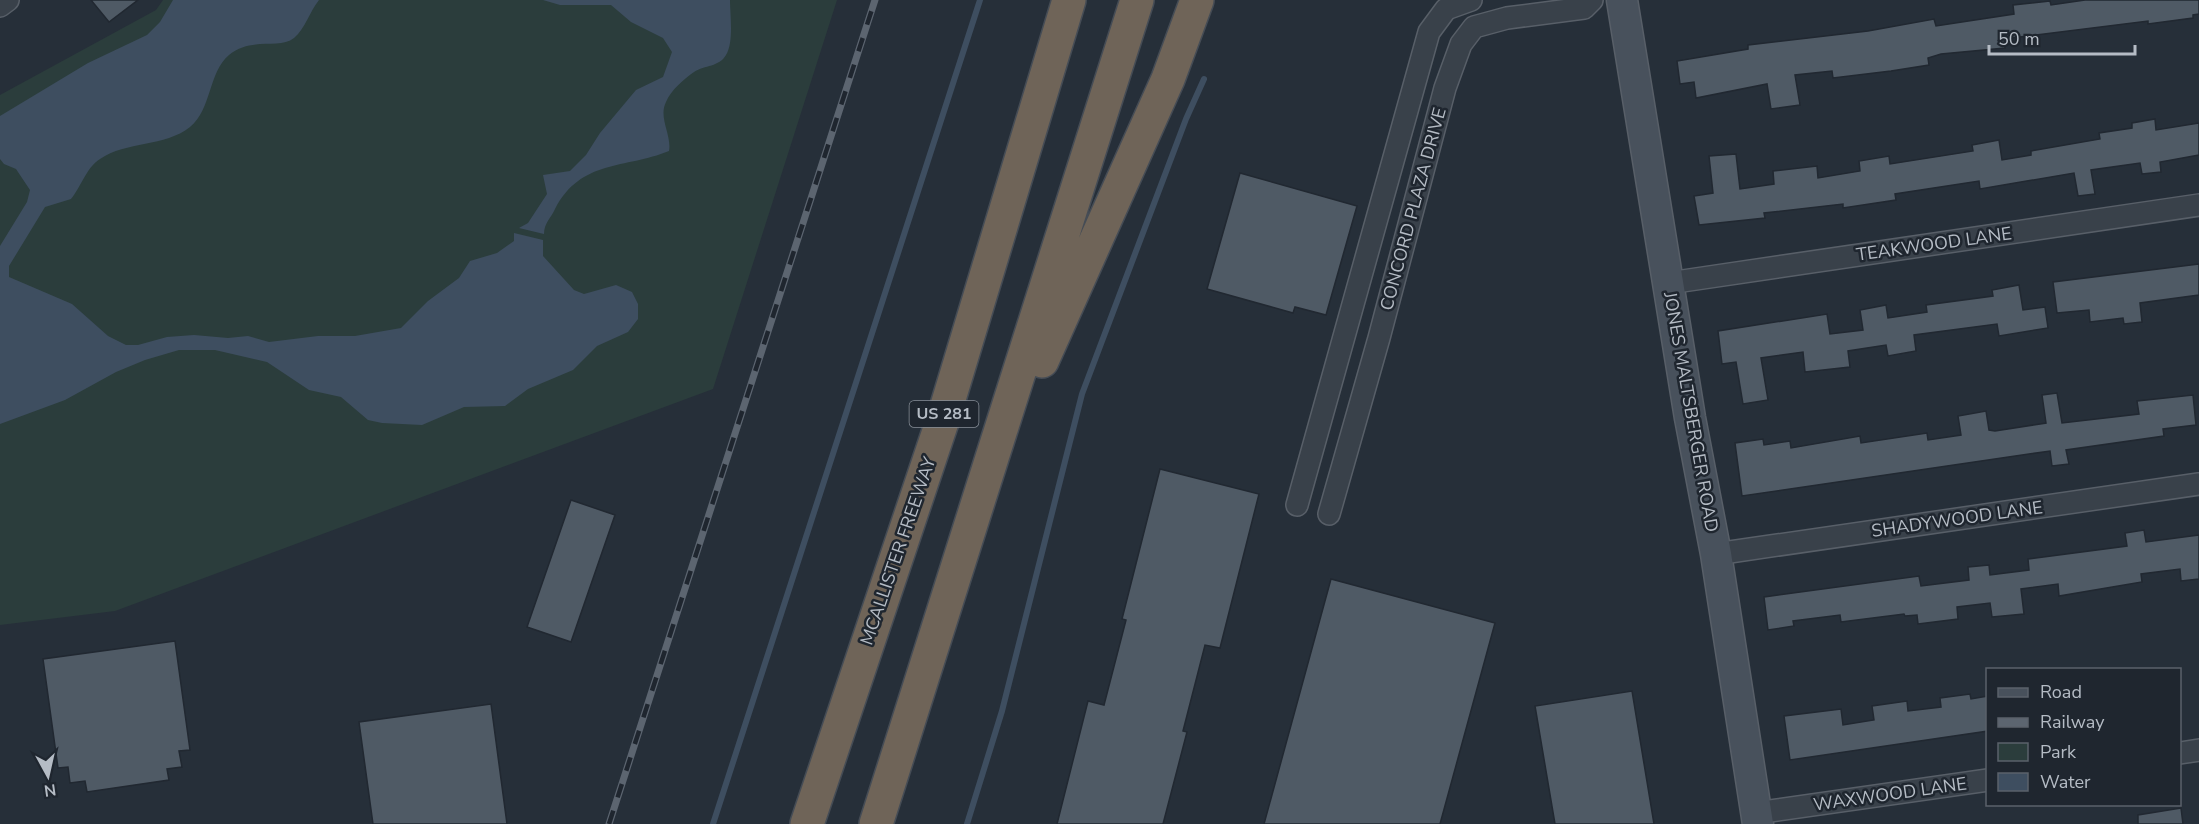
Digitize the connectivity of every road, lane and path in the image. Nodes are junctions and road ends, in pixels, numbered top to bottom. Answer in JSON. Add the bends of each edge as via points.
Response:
{"nodes":[{"id":1,"x":8,"y":0,"type":"edge"},
{"id":2,"x":1069,"y":0,"type":"edge"},
{"id":3,"x":1137,"y":0,"type":"edge"},
{"id":4,"x":1197,"y":0,"type":"edge"},
{"id":5,"x":1471,"y":0,"type":"edge"},
{"id":6,"x":1592,"y":0,"type":"edge"},
{"id":7,"x":1622,"y":0,"type":"edge"},
{"id":8,"x":0,"y":6,"type":"edge"},
{"id":9,"x":2199,"y":205,"type":"edge"},
{"id":10,"x":1669,"y":283,"type":"junction"},
{"id":11,"x":2199,"y":484,"type":"edge"},
{"id":12,"x":978,"y":505,"type":"junction"},
{"id":13,"x":1297,"y":506,"type":"dead end"},
{"id":14,"x":1329,"y":514,"type":"dead end"},
{"id":15,"x":1716,"y":554,"type":"junction"},
{"id":16,"x":2199,"y":750,"type":"edge"},
{"id":17,"x":2181,"y":753,"type":"edge"},
{"id":18,"x":1986,"y":780,"type":"edge"},
{"id":19,"x":1757,"y":818,"type":"edge"},
{"id":20,"x":807,"y":824,"type":"edge"},
{"id":21,"x":876,"y":824,"type":"edge"}],
"edges":[{"from":1,"to":8,"type":"street"},
{"from":2,"to":20,"type":"highway","name":"MCALLISTER FREEWAY","number":"US 281","via":[[943,419]]},
{"from":3,"to":12,"type":"highway","number":"US 281"},
{"from":4,"to":12,"type":"highway","via":[[1168,79]]},
{"from":5,"to":13,"type":"street","name":"CONCORD PLAZA DRIVE","via":[[1446,9],[1429,32]]},
{"from":6,"to":14,"type":"street","name":"CONCORD PLAZA DRIVE","via":[[1584,8],[1507,18],[1474,27],[1461,44],[1445,88]]},
{"from":7,"to":10,"type":"main road","name":"JONES MALTSBERGER ROAD"},
{"from":9,"to":10,"type":"street","name":"TEAKWOOD LANE"},
{"from":10,"to":15,"type":"main road","name":"JONES MALTSBERGER ROAD"},
{"from":11,"to":15,"type":"street","name":"SHADYWOOD LANE"},
{"from":12,"to":21,"type":"highway","number":"US 281"},
{"from":15,"to":19,"type":"main road","name":"JONES MALTSBERGER ROAD"},
{"from":16,"to":17,"type":"street"},
{"from":18,"to":19,"type":"street","name":"WAXWOOD LANE"}]}
